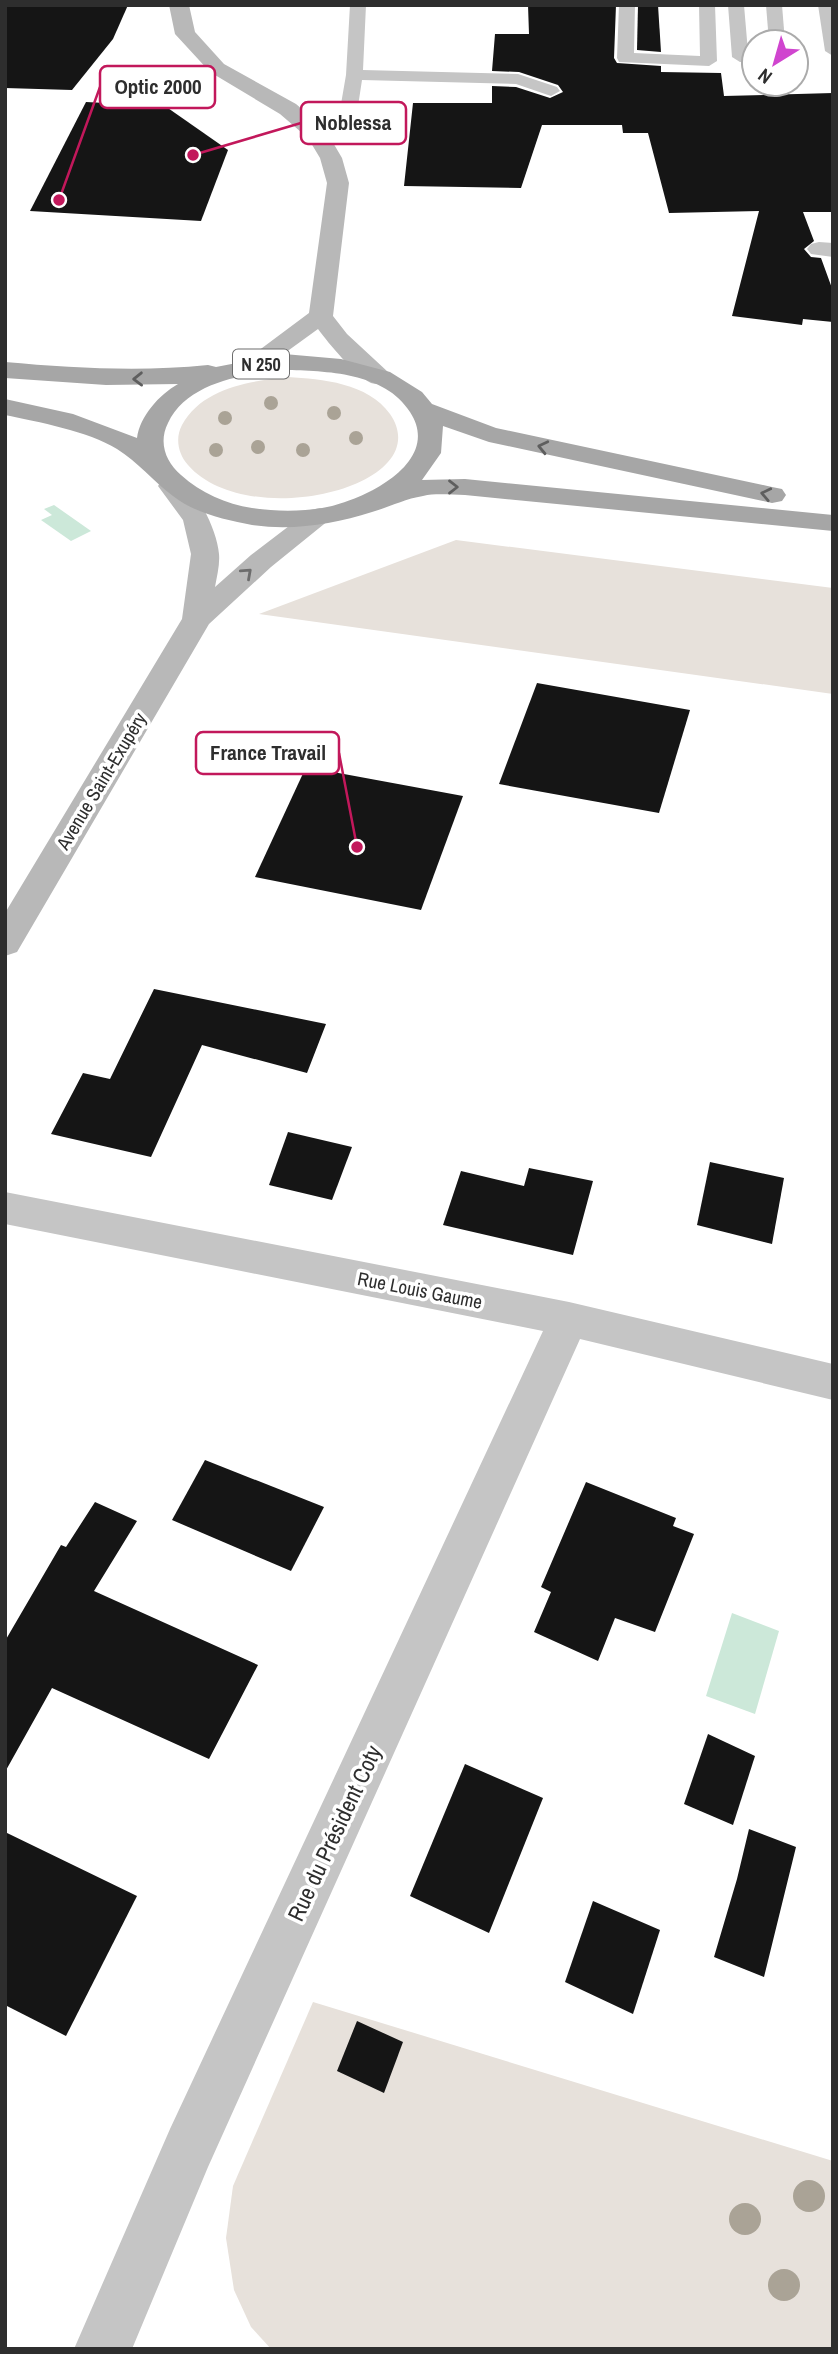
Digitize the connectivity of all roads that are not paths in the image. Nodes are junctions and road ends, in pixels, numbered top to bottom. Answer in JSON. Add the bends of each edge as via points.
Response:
{"nodes":[{"id":1,"x":178,"y":5,"type":"edge"},
{"id":2,"x":358,"y":5,"type":"edge"},
{"id":3,"x":626,"y":5,"type":"edge"},
{"id":4,"x":707,"y":5,"type":"edge"},
{"id":5,"x":736,"y":5,"type":"edge"},
{"id":6,"x":774,"y":5,"type":"edge"},
{"id":7,"x":826,"y":5,"type":"edge"},
{"id":8,"x":776,"y":28,"type":"edge"},
{"id":9,"x":833,"y":51,"type":"edge"},
{"id":10,"x":740,"y":57,"type":"edge"},
{"id":11,"x":354,"y":75,"type":"junction"},
{"id":12,"x":551,"y":90,"type":"dead end"},
{"id":13,"x":344,"y":139,"type":"dead end"},
{"id":14,"x":321,"y":316,"type":"junction"},
{"id":15,"x":241,"y":368,"type":"junction"},
{"id":16,"x":5,"y":370,"type":"edge"},
{"id":17,"x":379,"y":377,"type":"junction"},
{"id":18,"x":5,"y":407,"type":"edge"},
{"id":19,"x":423,"y":410,"type":"junction"},
{"id":20,"x":154,"y":464,"type":"junction"},
{"id":21,"x":172,"y":486,"type":"junction"},
{"id":22,"x":386,"y":496,"type":"junction"},
{"id":23,"x":833,"y":507,"type":"edge"},
{"id":24,"x":320,"y":516,"type":"junction"},
{"id":25,"x":833,"y":523,"type":"edge"},
{"id":26,"x":197,"y":619,"type":"junction"},
{"id":27,"x":5,"y":943,"type":"edge"},
{"id":28,"x":5,"y":1208,"type":"edge"},
{"id":29,"x":569,"y":1319,"type":"junction"},
{"id":30,"x":833,"y":1382,"type":"edge"},
{"id":31,"x":103,"y":2349,"type":"edge"}],
"edges":[{"from":1,"to":14,"type":"main road","via":[[185,34],[217,68],[288,109],[317,134],[331,158],[338,183]]},
{"from":2,"to":11,"type":"lane"},
{"from":3,"to":4,"type":"lane","via":[[625,58],[709,61]]},
{"from":5,"to":10,"type":"lane"},
{"from":6,"to":8,"type":"lane"},
{"from":7,"to":9,"type":"lane"},
{"from":11,"to":12,"type":"lane","via":[[518,79]]},
{"from":11,"to":13,"type":"lane"},
{"from":14,"to":15,"type":"main road"},
{"from":14,"to":17,"type":"main road","via":[[338,339]]},
{"from":15,"to":16,"type":"main road","number":"N 250","one_way":true,"via":[[167,379]]},
{"from":15,"to":17,"type":"main road","number":"N 250","via":[[317,362]]},
{"from":15,"to":20,"type":"main road","number":"N 250","via":[[198,383],[173,399],[156,420],[149,442]]},
{"from":17,"to":19,"type":"main road","number":"N 250","via":[[405,392]]},
{"from":18,"to":20,"type":"main road","via":[[64,420],[125,442]]},
{"from":19,"to":22,"type":"main road","via":[[431,432],[428,455],[412,477]]},
{"from":23,"to":19,"type":"main road","number":"N 250","one_way":true,"via":[[489,434]]},
{"from":20,"to":21,"type":"main road"},
{"from":21,"to":24,"type":"main road","via":[[200,503],[237,514],[278,519]]},
{"from":21,"to":26,"type":"main road","name":"Avenue Saint-Exupéry","via":[[197,519],[205,554]]},
{"from":22,"to":24,"type":"main road"},
{"from":22,"to":25,"type":"main road","one_way":true,"via":[[425,487],[465,487]]},
{"from":26,"to":24,"type":"main road","name":"Avenue Saint-Exupéry","one_way":true},
{"from":26,"to":27,"type":"main road","name":"Avenue Saint-Exupéry"},
{"from":28,"to":29,"type":"street","name":"Rue Louis Gaume"},
{"from":29,"to":30,"type":"street","name":"Rue Louis Gaume"},
{"from":29,"to":31,"type":"street","name":"Rue du Président Coty","via":[[195,2136]]}]}
